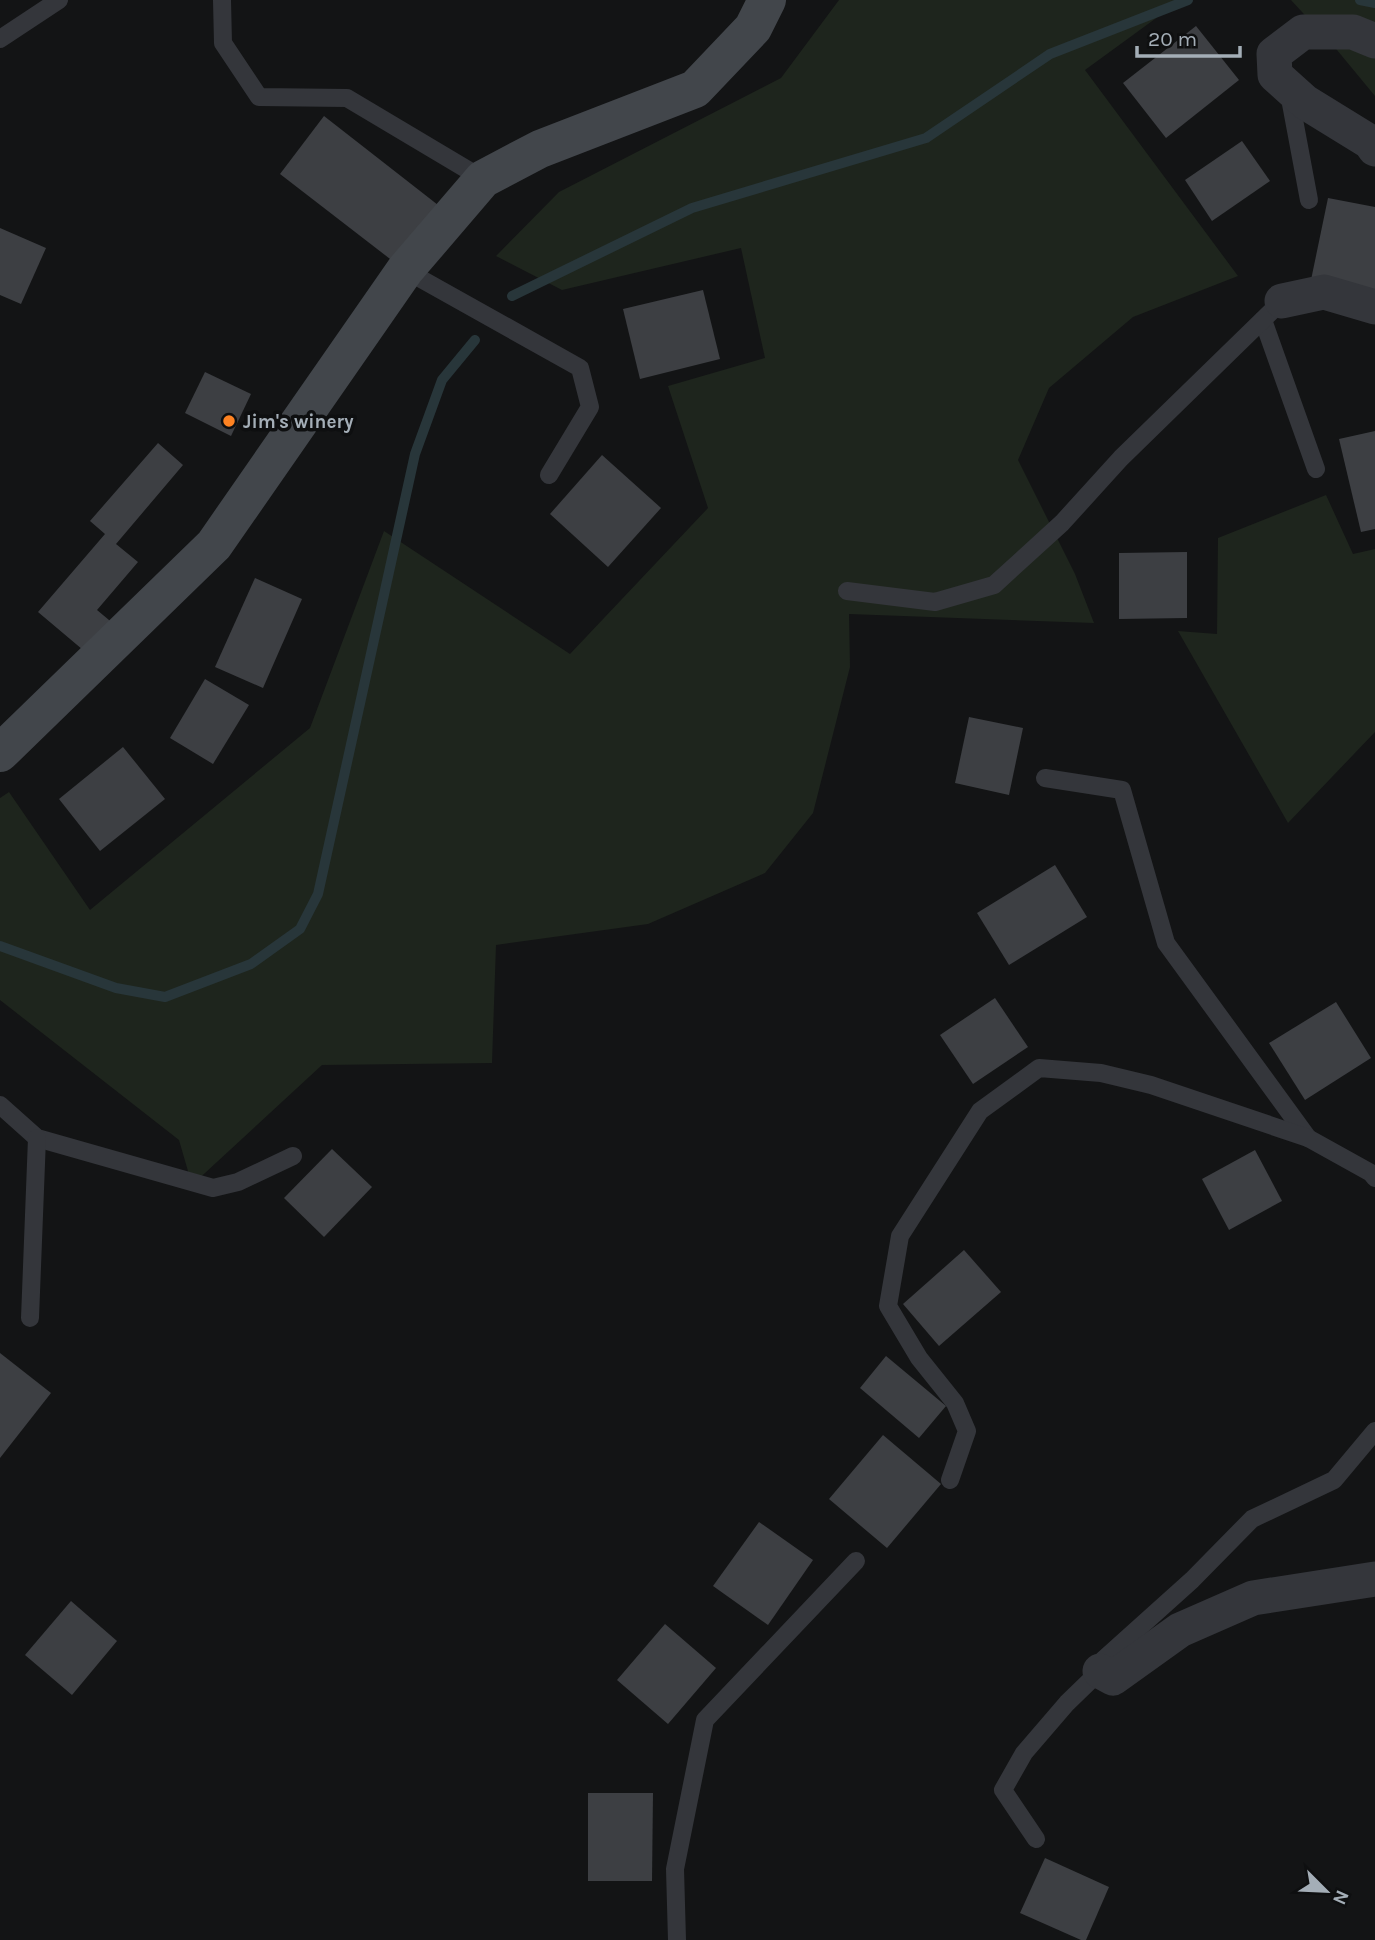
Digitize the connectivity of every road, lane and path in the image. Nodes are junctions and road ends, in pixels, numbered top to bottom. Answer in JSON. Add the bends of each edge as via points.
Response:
{"nodes":[{"id":1,"x":59,"y":0,"type":"edge"},
{"id":2,"x":222,"y":0,"type":"edge"},
{"id":3,"x":767,"y":0,"type":"edge"},
{"id":4,"x":0,"y":39,"type":"edge"},
{"id":5,"x":1375,"y":41,"type":"edge"},
{"id":6,"x":1287,"y":86,"type":"junction"},
{"id":7,"x":1375,"y":149,"type":"edge"},
{"id":8,"x":483,"y":179,"type":"junction"},
{"id":9,"x":1308,"y":200,"type":"dead end"},
{"id":10,"x":404,"y":270,"type":"junction"},
{"id":11,"x":1375,"y":307,"type":"edge"},
{"id":12,"x":1272,"y":310,"type":"junction"},
{"id":13,"x":1316,"y":469,"type":"dead end"},
{"id":14,"x":549,"y":475,"type":"dead end"},
{"id":15,"x":847,"y":591,"type":"dead end"},
{"id":16,"x":0,"y":753,"type":"edge"},
{"id":17,"x":1045,"y":778,"type":"dead end"},
{"id":18,"x":0,"y":1105,"type":"edge"},
{"id":19,"x":37,"y":1138,"type":"junction"},
{"id":20,"x":1308,"y":1138,"type":"junction"},
{"id":21,"x":293,"y":1156,"type":"dead end"},
{"id":22,"x":1375,"y":1178,"type":"edge"},
{"id":23,"x":30,"y":1318,"type":"dead end"},
{"id":24,"x":1375,"y":1431,"type":"edge"},
{"id":25,"x":950,"y":1480,"type":"dead end"},
{"id":26,"x":856,"y":1562,"type":"dead end"},
{"id":27,"x":1375,"y":1579,"type":"edge"},
{"id":28,"x":1100,"y":1671,"type":"junction"},
{"id":29,"x":1036,"y":1839,"type":"dead end"},
{"id":30,"x":677,"y":1940,"type":"edge"}],
"edges":[{"from":1,"to":4,"type":"lane"},
{"from":2,"to":8,"type":"lane","via":[[223,43],[259,97],[347,98]]},
{"from":3,"to":8,"type":"street","via":[[753,28],[695,89],[540,149]]},
{"from":5,"to":6,"type":"street","via":[[1353,32],[1303,32],[1274,54],[1275,75]]},
{"from":6,"to":7,"type":"street"},
{"from":6,"to":9,"type":"lane"},
{"from":8,"to":10,"type":"street"},
{"from":10,"to":14,"type":"lane","via":[[580,368],[590,407]]},
{"from":10,"to":16,"type":"street","via":[[214,545]]},
{"from":11,"to":12,"type":"street","via":[[1324,292]]},
{"from":12,"to":13,"type":"lane"},
{"from":12,"to":15,"type":"lane","via":[[1121,457],[1062,523],[994,585],[935,602]]},
{"from":17,"to":20,"type":"lane","via":[[1122,790],[1166,943]]},
{"from":18,"to":19,"type":"lane"},
{"from":19,"to":21,"type":"lane","via":[[213,1188],[238,1182]]},
{"from":19,"to":23,"type":"lane"},
{"from":20,"to":22,"type":"lane"},
{"from":20,"to":25,"type":"lane","via":[[1151,1085],[1101,1073],[1039,1068],[980,1111],[900,1236],[888,1306],[919,1358],[955,1403],[967,1431]]},
{"from":24,"to":28,"type":"lane","via":[[1334,1480],[1252,1519],[1103,1660]]},
{"from":26,"to":30,"type":"lane","via":[[705,1720],[675,1869]]},
{"from":27,"to":28,"type":"street","via":[[1253,1598],[1180,1630],[1113,1678]]},
{"from":28,"to":29,"type":"lane","via":[[1024,1753],[1003,1790]]}]}
